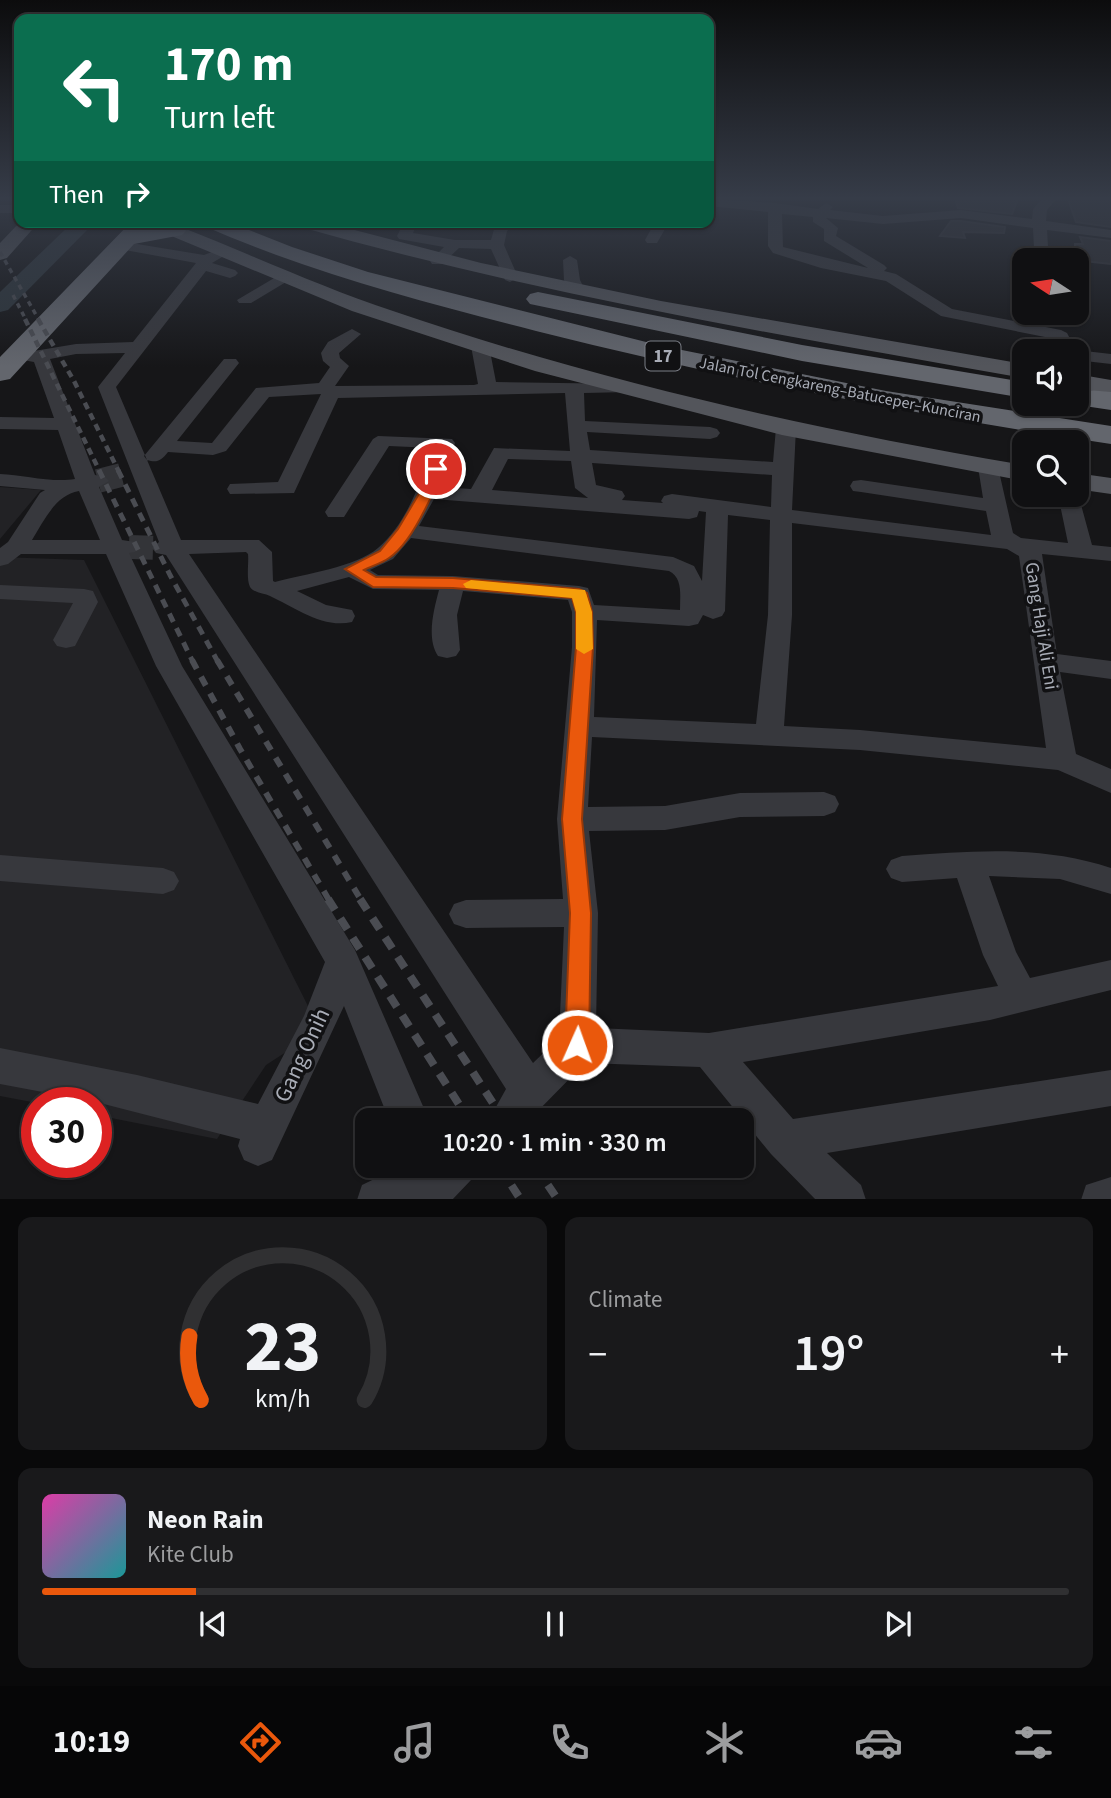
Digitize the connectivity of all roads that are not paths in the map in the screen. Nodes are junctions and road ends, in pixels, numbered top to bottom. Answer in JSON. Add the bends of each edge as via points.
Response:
{"nodes":[{"id":1,"x":109,"y":255,"type":"edge"},
{"id":2,"x":214,"y":255,"type":"edge"},
{"id":3,"x":240,"y":255,"type":"edge"},
{"id":4,"x":284,"y":255,"type":"edge"},
{"id":5,"x":416,"y":255,"type":"edge"},
{"id":6,"x":443,"y":255,"type":"edge"},
{"id":7,"x":501,"y":255,"type":"edge"},
{"id":8,"x":794,"y":255,"type":"edge"},
{"id":9,"x":855,"y":255,"type":"edge"},
{"id":10,"x":570,"y":260,"type":"dead end"},
{"id":11,"x":437,"y":261,"type":"junction"},
{"id":12,"x":334,"y":262,"type":"junction"},
{"id":13,"x":286,"y":276,"type":"junction"},
{"id":14,"x":510,"y":277,"type":"junction"},
{"id":15,"x":891,"y":277,"type":"junction"},
{"id":16,"x":577,"y":290,"type":"junction"},
{"id":17,"x":245,"y":300,"type":"dead end"},
{"id":18,"x":352,"y":334,"type":"dead end"},
{"id":19,"x":1061,"y":339,"type":"edge"},
{"id":20,"x":480,"y":346,"type":"junction"},
{"id":21,"x":138,"y":348,"type":"junction"},
{"id":22,"x":19,"y":355,"type":"edge"},
{"id":23,"x":1089,"y":356,"type":"edge"},
{"id":24,"x":1111,"y":359,"type":"edge"},
{"id":25,"x":230,"y":363,"type":"dead end"},
{"id":26,"x":1012,"y":370,"type":"edge"},
{"id":27,"x":0,"y":373,"type":"edge"},
{"id":28,"x":1089,"y":383,"type":"edge"},
{"id":29,"x":488,"y":387,"type":"junction"},
{"id":30,"x":574,"y":387,"type":"junction"},
{"id":31,"x":1111,"y":387,"type":"edge"},
{"id":32,"x":622,"y":388,"type":"junction"},
{"id":33,"x":1012,"y":388,"type":"edge"},
{"id":34,"x":1089,"y":398,"type":"edge"},
{"id":35,"x":1111,"y":401,"type":"edge"},
{"id":36,"x":1111,"y":421,"type":"edge"},
{"id":37,"x":0,"y":422,"type":"edge"},
{"id":38,"x":65,"y":424,"type":"junction"},
{"id":39,"x":577,"y":426,"type":"junction"},
{"id":40,"x":786,"y":428,"type":"junction"},
{"id":41,"x":710,"y":433,"type":"dead end"},
{"id":42,"x":1111,"y":435,"type":"edge"},
{"id":43,"x":1012,"y":444,"type":"edge"},
{"id":44,"x":162,"y":446,"type":"junction"},
{"id":45,"x":574,"y":456,"type":"junction"},
{"id":46,"x":1089,"y":457,"type":"edge"},
{"id":47,"x":1111,"y":461,"type":"edge"},
{"id":48,"x":988,"y":467,"type":"junction"},
{"id":49,"x":782,"y":469,"type":"junction"},
{"id":50,"x":1012,"y":471,"type":"edge"},
{"id":51,"x":135,"y":472,"type":"junction"},
{"id":52,"x":0,"y":480,"type":"edge"},
{"id":53,"x":1089,"y":483,"type":"edge"},
{"id":54,"x":82,"y":484,"type":"junction"},
{"id":55,"x":861,"y":485,"type":"dead end"},
{"id":56,"x":1111,"y":486,"type":"edge"},
{"id":57,"x":237,"y":489,"type":"dead end"},
{"id":58,"x":427,"y":492,"type":"junction"},
{"id":59,"x":478,"y":496,"type":"junction"},
{"id":60,"x":717,"y":505,"type":"junction"},
{"id":61,"x":994,"y":506,"type":"junction"},
{"id":62,"x":1072,"y":507,"type":"edge"},
{"id":63,"x":336,"y":512,"type":"dead end"},
{"id":64,"x":689,"y":512,"type":"dead end"},
{"id":65,"x":783,"y":514,"type":"junction"},
{"id":66,"x":405,"y":531,"type":"junction"},
{"id":67,"x":1015,"y":544,"type":"junction"},
{"id":68,"x":121,"y":547,"type":"junction"},
{"id":69,"x":169,"y":548,"type":"junction"},
{"id":70,"x":1081,"y":549,"type":"junction"},
{"id":71,"x":8,"y":553,"type":"edge"},
{"id":72,"x":1111,"y":554,"type":"edge"},
{"id":73,"x":352,"y":569,"type":"junction"},
{"id":74,"x":453,"y":583,"type":"junction"},
{"id":75,"x":275,"y":589,"type":"junction"},
{"id":76,"x":0,"y":592,"type":"edge"},
{"id":77,"x":713,"y":611,"type":"dead end"},
{"id":78,"x":584,"y":612,"type":"junction"},
{"id":79,"x":343,"y":615,"type":"dead end"},
{"id":80,"x":66,"y":640,"type":"dead end"},
{"id":81,"x":447,"y":650,"type":"dead end"},
{"id":82,"x":1046,"y":661,"type":"junction"},
{"id":83,"x":1111,"y":670,"type":"edge"},
{"id":84,"x":578,"y":726,"type":"junction"},
{"id":85,"x":769,"y":735,"type":"junction"},
{"id":86,"x":1063,"y":760,"type":"junction"},
{"id":87,"x":1111,"y":782,"type":"edge"},
{"id":88,"x":824,"y":804,"type":"dead end"},
{"id":89,"x":572,"y":819,"type":"junction"},
{"id":90,"x":969,"y":864,"type":"junction"},
{"id":91,"x":0,"y":869,"type":"edge"},
{"id":92,"x":902,"y":869,"type":"dead end"},
{"id":93,"x":163,"y":881,"type":"dead end"},
{"id":94,"x":1111,"y":881,"type":"edge"},
{"id":95,"x":580,"y":913,"type":"junction"},
{"id":96,"x":466,"y":914,"type":"dead end"},
{"id":97,"x":343,"y":961,"type":"junction"},
{"id":98,"x":1111,"y":975,"type":"edge"},
{"id":99,"x":1021,"y":997,"type":"junction"},
{"id":100,"x":577,"y":1045,"type":"junction"},
{"id":101,"x":709,"y":1049,"type":"junction"},
{"id":102,"x":0,"y":1066,"type":"edge"},
{"id":103,"x":1111,"y":1088,"type":"edge"},
{"id":104,"x":404,"y":1108,"type":"edge"},
{"id":105,"x":785,"y":1140,"type":"junction"},
{"id":106,"x":441,"y":1179,"type":"edge"},
{"id":107,"x":1111,"y":1198,"type":"edge"},
{"id":108,"x":377,"y":1199,"type":"edge"},
{"id":109,"x":846,"y":1199,"type":"edge"},
{"id":110,"x":1101,"y":1199,"type":"edge"}],
"edges":[{"from":1,"to":22,"type":"highway"},
{"from":2,"to":21,"type":"street"},
{"from":3,"to":13,"type":"main road"},
{"from":4,"to":12,"type":"highway","name":"Jalan Tol Cengkareng–Batuceper–Kunciran","number":"17"},
{"from":5,"to":11,"type":"main road"},
{"from":6,"to":11,"type":"street"},
{"from":7,"to":14,"type":"street"},
{"from":8,"to":15,"type":"street"},
{"from":9,"to":15,"type":"street"},
{"from":10,"to":16,"type":"street"},
{"from":11,"to":14,"type":"main road"},
{"from":12,"to":33,"type":"highway","via":[[839,360]]},
{"from":12,"to":36,"type":"highway","name":"Jalan Tol Cengkareng–Batuceper–Kunciran","number":"17","via":[[686,347]]},
{"from":12,"to":42,"type":"highway","name":"Jalan Tol Cengkareng–Batuceper–Kunciran","number":"17","via":[[452,302],[670,357],[972,415]]},
{"from":12,"to":43,"type":"highway","via":[[422,303],[633,366],[798,405]]},
{"from":13,"to":17,"type":"street"},
{"from":13,"to":20,"type":"main road","via":[[384,316]]},
{"from":14,"to":16,"type":"main road"},
{"from":15,"to":19,"type":"street","via":[[942,311]]},
{"from":16,"to":26,"type":"main road"},
{"from":18,"to":44,"type":"street","via":[[330,353],[340,366],[325,388],[263,392],[219,447]]},
{"from":20,"to":29,"type":"street"},
{"from":20,"to":32,"type":"main road"},
{"from":21,"to":22,"type":"street"},
{"from":21,"to":51,"type":"street","via":[[107,387]]},
{"from":22,"to":27,"type":"highway"},
{"from":22,"to":38,"type":"street","via":[[41,358]]},
{"from":23,"to":24,"type":"street"},
{"from":25,"to":44,"type":"street"},
{"from":28,"to":31,"type":"main road"},
{"from":29,"to":30,"type":"street"},
{"from":29,"to":57,"type":"street","via":[[330,394],[286,488]]},
{"from":30,"to":32,"type":"street"},
{"from":30,"to":39,"type":"street"},
{"from":32,"to":40,"type":"main road"},
{"from":34,"to":35,"type":"highway"},
{"from":37,"to":38,"type":"street"},
{"from":38,"to":54,"type":"street"},
{"from":39,"to":41,"type":"street"},
{"from":39,"to":45,"type":"street"},
{"from":40,"to":48,"type":"main road"},
{"from":40,"to":49,"type":"street"},
{"from":44,"to":51,"type":"street"},
{"from":45,"to":49,"type":"street"},
{"from":45,"to":59,"type":"street","via":[[501,452]]},
{"from":45,"to":60,"type":"street","via":[[586,488],[597,494]]},
{"from":46,"to":47,"type":"highway"},
{"from":48,"to":50,"type":"main road"},
{"from":48,"to":61,"type":"street","name":"Gang Haji Ali Eni"},
{"from":49,"to":65,"type":"street"},
{"from":51,"to":69,"type":"street"},
{"from":52,"to":54,"type":"street"},
{"from":53,"to":56,"type":"main road"},
{"from":54,"to":68,"type":"street"},
{"from":54,"to":71,"type":"street","via":[[48,498]]},
{"from":55,"to":61,"type":"street"},
{"from":58,"to":59,"type":"street"},
{"from":58,"to":63,"type":"street","via":[[445,443],[385,440]]},
{"from":58,"to":66,"type":"street"},
{"from":59,"to":64,"type":"street"},
{"from":60,"to":65,"type":"street"},
{"from":60,"to":77,"type":"street"},
{"from":61,"to":67,"type":"street","name":"Gang Haji Ali Eni","via":[[1001,533]]},
{"from":62,"to":70,"type":"street"},
{"from":65,"to":67,"type":"street"},
{"from":65,"to":85,"type":"street"},
{"from":66,"to":73,"type":"street","via":[[385,554]]},
{"from":66,"to":78,"type":"street","via":[[673,564],[690,574],[689,618]]},
{"from":67,"to":70,"type":"street"},
{"from":67,"to":82,"type":"street","name":"Gang Haji Ali Eni","via":[[1030,553]]},
{"from":68,"to":71,"type":"street"},
{"from":68,"to":97,"type":"street","via":[[169,666]]},
{"from":69,"to":75,"type":"street","via":[[251,545],[260,552],[261,585]]},
{"from":69,"to":100,"type":"street","via":[[523,1100]]},
{"from":70,"to":72,"type":"street"},
{"from":73,"to":74,"type":"street","via":[[373,582]]},
{"from":73,"to":75,"type":"street"},
{"from":74,"to":78,"type":"street","via":[[579,593]]},
{"from":74,"to":81,"type":"street","via":[[445,615]]},
{"from":75,"to":79,"type":"street","via":[[319,611]]},
{"from":76,"to":80,"type":"street","via":[[84,596],[86,603]]},
{"from":78,"to":84,"type":"street"},
{"from":82,"to":83,"type":"street"},
{"from":82,"to":86,"type":"street","name":"Gang Haji Ali Eni"},
{"from":84,"to":85,"type":"street"},
{"from":84,"to":89,"type":"street"},
{"from":85,"to":86,"type":"street"},
{"from":86,"to":87,"type":"street"},
{"from":88,"to":89,"type":"street","via":[[740,805],[665,818]]},
{"from":89,"to":95,"type":"street"},
{"from":90,"to":92,"type":"street"},
{"from":90,"to":94,"type":"street","via":[[1056,864]]},
{"from":90,"to":99,"type":"street","via":[[1000,955]]},
{"from":91,"to":93,"type":"street"},
{"from":95,"to":96,"type":"street"},
{"from":95,"to":100,"type":"street"},
{"from":97,"to":102,"type":"street","name":"Gang Onih","via":[[320,1021],[262,1134],[252,1123]]},
{"from":97,"to":104,"type":"street"},
{"from":98,"to":99,"type":"street"},
{"from":99,"to":101,"type":"street"},
{"from":100,"to":101,"type":"street"},
{"from":101,"to":105,"type":"street"},
{"from":103,"to":105,"type":"street"},
{"from":105,"to":109,"type":"street"},
{"from":106,"to":108,"type":"street","via":[[401,1185]]},
{"from":107,"to":110,"type":"street"}]}
